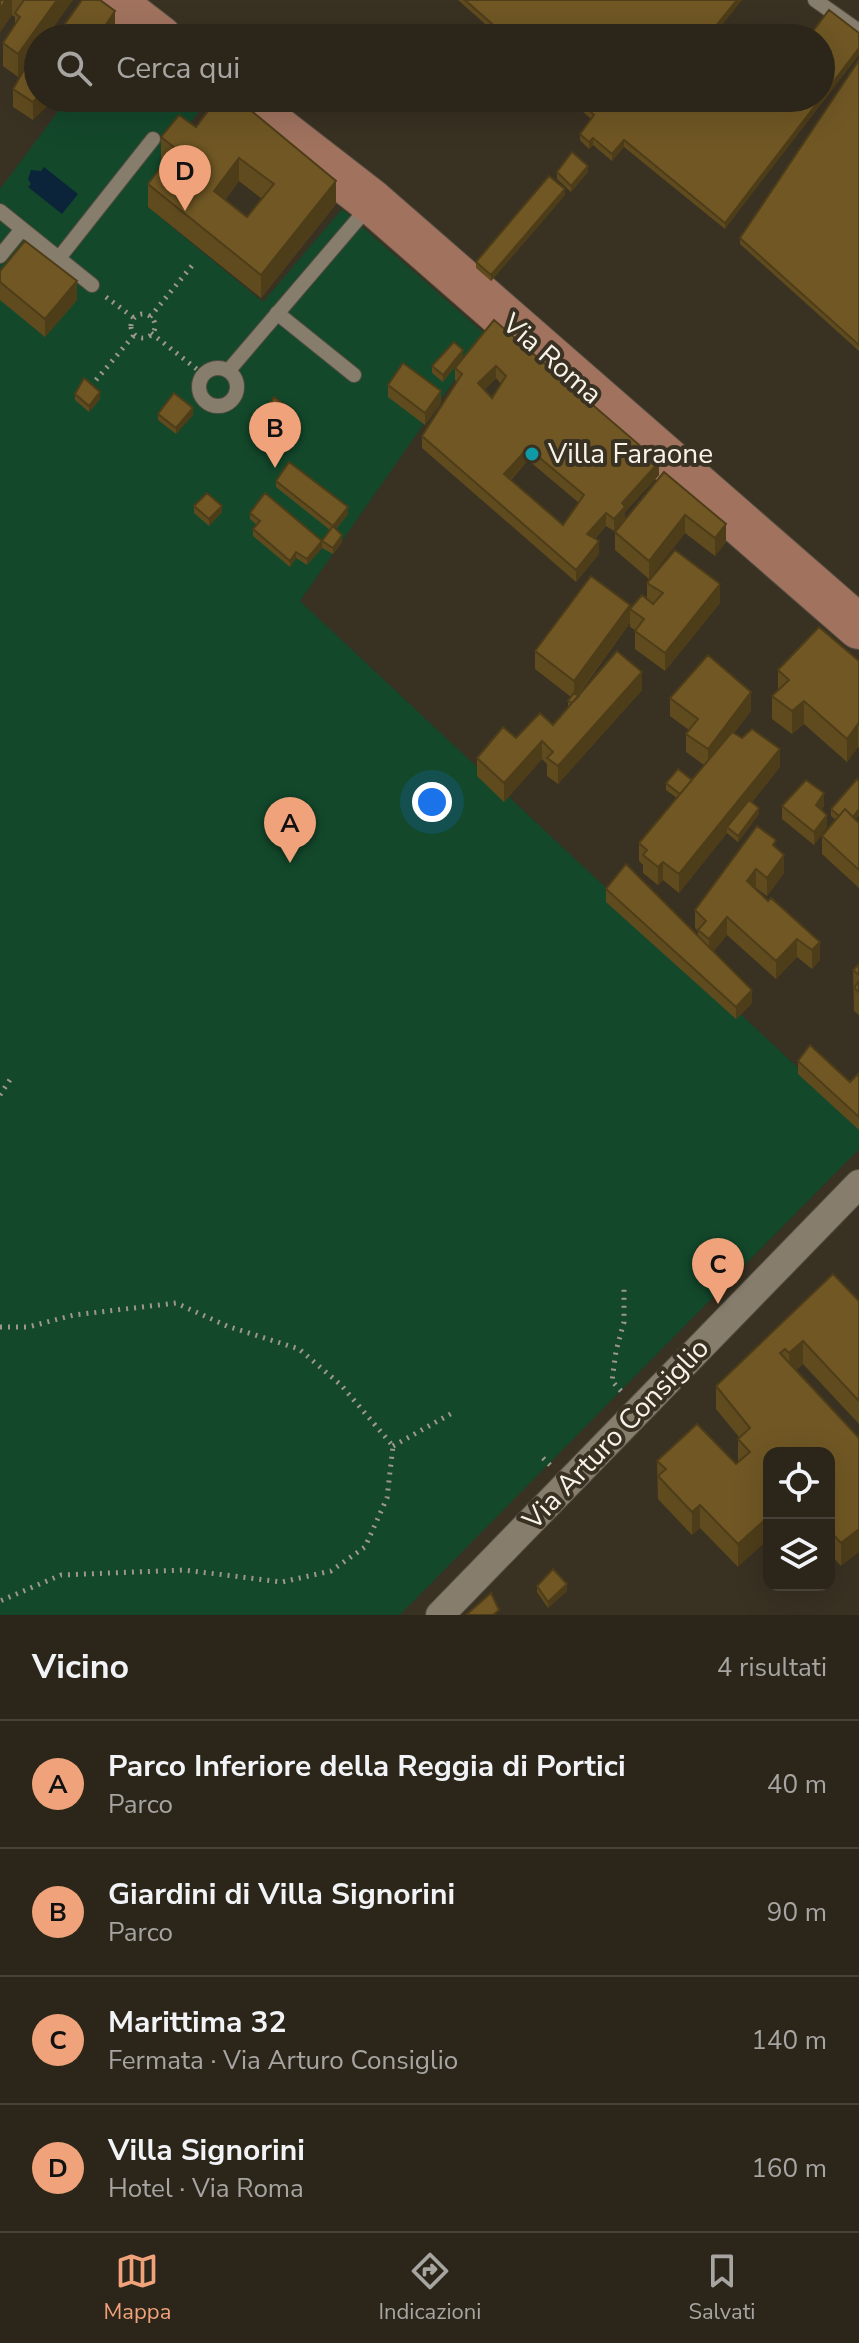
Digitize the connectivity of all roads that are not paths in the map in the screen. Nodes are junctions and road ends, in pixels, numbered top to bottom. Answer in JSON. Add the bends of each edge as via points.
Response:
{"nodes":[{"id":1,"x":111,"y":0,"type":"edge"},
{"id":2,"x":815,"y":0,"type":"edge"},
{"id":3,"x":142,"y":24,"type":"edge"},
{"id":4,"x":859,"y":31,"type":"edge"},
{"id":5,"x":256,"y":112,"type":"edge"},
{"id":6,"x":153,"y":139,"type":"dead end"},
{"id":7,"x":372,"y":202,"type":"junction"},
{"id":8,"x":0,"y":211,"type":"edge"},
{"id":9,"x":22,"y":229,"type":"junction"},
{"id":10,"x":0,"y":256,"type":"edge"},
{"id":11,"x":59,"y":258,"type":"junction"},
{"id":12,"x":92,"y":285,"type":"road end"},
{"id":13,"x":277,"y":313,"type":"junction"},
{"id":14,"x":229,"y":370,"type":"junction"},
{"id":15,"x":354,"y":375,"type":"dead end"},
{"id":16,"x":859,"y":627,"type":"edge"},
{"id":17,"x":859,"y":1184,"type":"edge"},
{"id":18,"x":440,"y":1615,"type":"edge"}],
"edges":[{"from":1,"to":3,"type":"main road"},
{"from":2,"to":4,"type":"lane"},
{"from":5,"to":7,"type":"main road","name":"Via Roma"},
{"from":6,"to":11,"type":"lane"},
{"from":7,"to":13,"type":"lane"},
{"from":7,"to":16,"type":"main road","name":"Via Roma"},
{"from":8,"to":9,"type":"lane"},
{"from":9,"to":10,"type":"lane"},
{"from":9,"to":11,"type":"lane"},
{"from":11,"to":12,"type":"lane"},
{"from":13,"to":14,"type":"lane"},
{"from":13,"to":15,"type":"lane"},
{"from":14,"to":14,"type":"lane","via":[[213,367],[203,374],[198,388],[215,406],[237,394]]},
{"from":17,"to":18,"type":"street","name":"Via Arturo Consiglio"}]}
